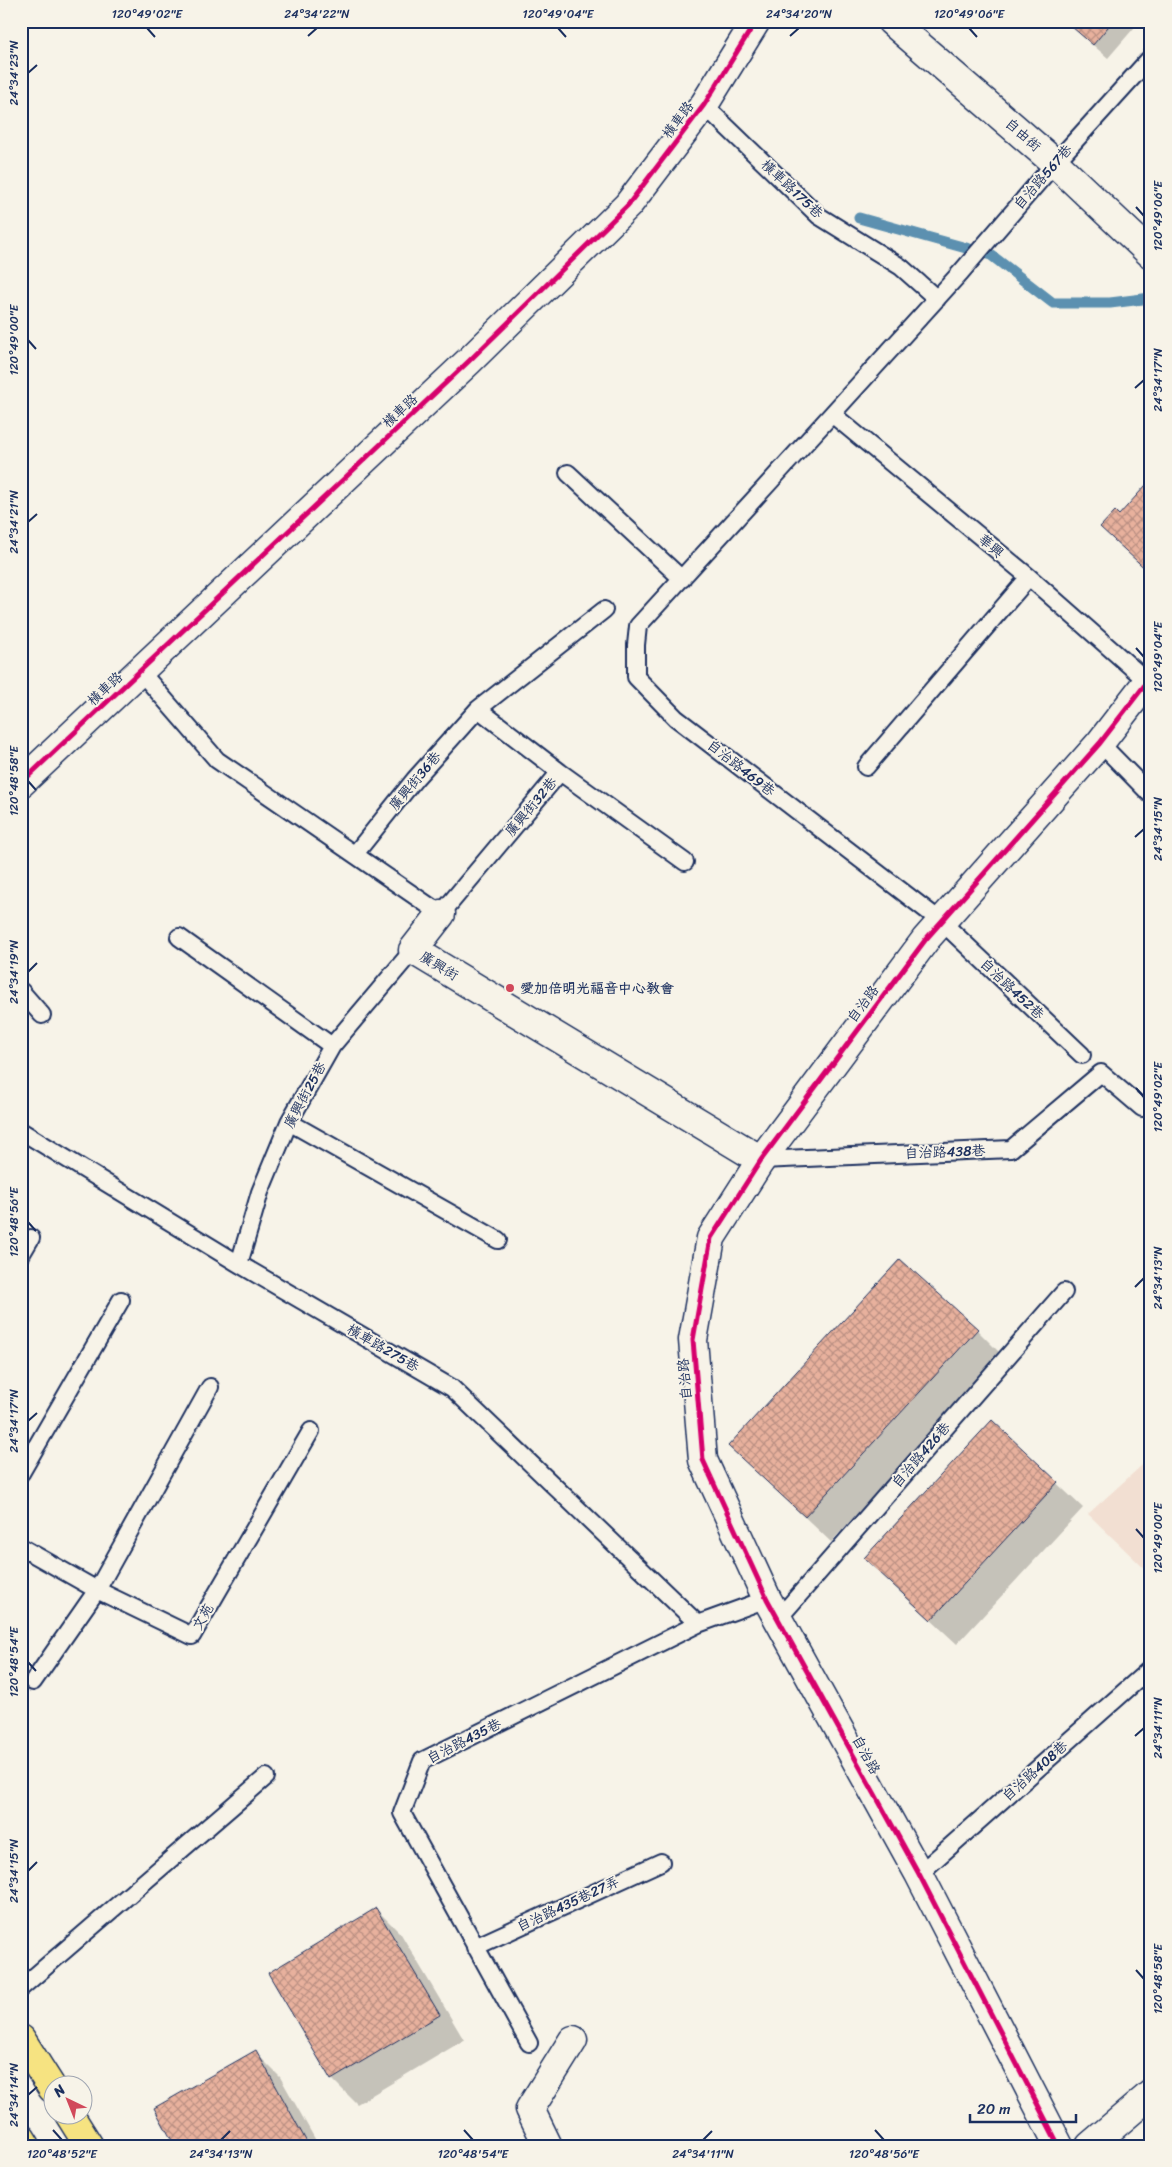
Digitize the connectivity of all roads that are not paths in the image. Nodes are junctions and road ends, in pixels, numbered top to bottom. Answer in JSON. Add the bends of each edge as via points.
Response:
{"nodes":[{"id":1,"x":756,"y":21,"type":"edge"},
{"id":2,"x":891,"y":21,"type":"edge"},
{"id":3,"x":1151,"y":57,"type":"edge"},
{"id":4,"x":704,"y":105,"type":"junction"},
{"id":5,"x":1055,"y":163,"type":"junction"},
{"id":6,"x":1151,"y":254,"type":"edge"},
{"id":7,"x":937,"y":298,"type":"junction"},
{"id":8,"x":832,"y":414,"type":"junction"},
{"id":9,"x":568,"y":473,"type":"dead end"},
{"id":10,"x":1029,"y":577,"type":"junction"},
{"id":11,"x":682,"y":579,"type":"junction"},
{"id":12,"x":604,"y":610,"type":"dead end"},
{"id":13,"x":140,"y":671,"type":"junction"},
{"id":14,"x":1149,"y":679,"type":"edge"},
{"id":15,"x":478,"y":709,"type":"junction"},
{"id":16,"x":1100,"y":743,"type":"junction"},
{"id":17,"x":866,"y":767,"type":"dead end"},
{"id":18,"x":560,"y":772,"type":"junction"},
{"id":19,"x":21,"y":783,"type":"edge"},
{"id":20,"x":1151,"y":795,"type":"edge"},
{"id":21,"x":354,"y":854,"type":"junction"},
{"id":22,"x":685,"y":862,"type":"dead end"},
{"id":23,"x":441,"y":914,"type":"junction"},
{"id":24,"x":942,"y":922,"type":"junction"},
{"id":25,"x":179,"y":937,"type":"dead end"},
{"id":26,"x":412,"y":950,"type":"junction"},
{"id":27,"x":21,"y":991,"type":"edge"},
{"id":28,"x":42,"y":1015,"type":"dead end"},
{"id":29,"x":332,"y":1046,"type":"junction"},
{"id":30,"x":1082,"y":1055,"type":"dead end"},
{"id":31,"x":1142,"y":1108,"type":"dead end"},
{"id":32,"x":289,"y":1122,"type":"junction"},
{"id":33,"x":21,"y":1130,"type":"edge"},
{"id":34,"x":761,"y":1160,"type":"junction"},
{"id":35,"x":31,"y":1238,"type":"dead end"},
{"id":36,"x":498,"y":1240,"type":"dead end"},
{"id":37,"x":21,"y":1255,"type":"edge"},
{"id":38,"x":239,"y":1264,"type":"junction"},
{"id":39,"x":1064,"y":1292,"type":"dead end"},
{"id":40,"x":121,"y":1300,"type":"dead end"},
{"id":41,"x":210,"y":1387,"type":"dead end"},
{"id":42,"x":311,"y":1431,"type":"dead end"},
{"id":43,"x":21,"y":1473,"type":"edge"},
{"id":44,"x":21,"y":1547,"type":"edge"},
{"id":45,"x":97,"y":1590,"type":"junction"},
{"id":46,"x":772,"y":1609,"type":"junction"},
{"id":47,"x":698,"y":1624,"type":"junction"},
{"id":48,"x":1151,"y":1668,"type":"edge"},
{"id":49,"x":33,"y":1682,"type":"dead end"},
{"id":50,"x":266,"y":1776,"type":"dead end"},
{"id":51,"x":660,"y":1862,"type":"dead end"},
{"id":52,"x":919,"y":1874,"type":"junction"},
{"id":53,"x":475,"y":1946,"type":"junction"},
{"id":54,"x":21,"y":1988,"type":"edge"},
{"id":55,"x":21,"y":2039,"type":"edge"},
{"id":56,"x":573,"y":2040,"type":"dead end"},
{"id":57,"x":529,"y":2043,"type":"dead end"},
{"id":58,"x":43,"y":2074,"type":"edge"},
{"id":59,"x":1151,"y":2094,"type":"edge"},
{"id":60,"x":75,"y":2124,"type":"edge"},
{"id":61,"x":21,"y":2138,"type":"edge"},
{"id":62,"x":26,"y":2146,"type":"edge"},
{"id":63,"x":89,"y":2146,"type":"edge"},
{"id":64,"x":548,"y":2146,"type":"edge"},
{"id":65,"x":1059,"y":2146,"type":"edge"},
{"id":66,"x":1090,"y":2146,"type":"edge"}],
"edges":[{"from":1,"to":4,"type":"street","name":"橫車路"},
{"from":2,"to":5,"type":"street","name":"自由街"},
{"from":3,"to":5,"type":"lane","name":"自治路567巷"},
{"from":4,"to":7,"type":"lane","name":"橫車路175巷","via":[[819,216],[901,267]]},
{"from":4,"to":13,"type":"street","name":"橫車路","via":[[628,205],[469,361]]},
{"from":5,"to":6,"type":"street","name":"自由街"},
{"from":5,"to":7,"type":"lane","name":"自治路567巷"},
{"from":7,"to":8,"type":"lane"},
{"from":8,"to":10,"type":"lane","name":"華興"},
{"from":8,"to":11,"type":"lane"},
{"from":9,"to":11,"type":"lane"},
{"from":10,"to":14,"type":"lane","name":"華興"},
{"from":10,"to":17,"type":"lane"},
{"from":11,"to":24,"type":"lane","name":"自治路469巷","via":[[638,626],[636,677],[676,718]]},
{"from":12,"to":15,"type":"lane","name":"廣興街36巷"},
{"from":13,"to":19,"type":"street","name":"橫車路"},
{"from":13,"to":21,"type":"lane","via":[[217,760]]},
{"from":14,"to":16,"type":"street","name":"自治路"},
{"from":15,"to":18,"type":"lane"},
{"from":15,"to":21,"type":"lane","name":"廣興街36巷"},
{"from":16,"to":20,"type":"lane"},
{"from":16,"to":24,"type":"street","name":"自治路"},
{"from":18,"to":22,"type":"lane","name":"廣興街32巷"},
{"from":18,"to":23,"type":"lane","name":"廣興街32巷"},
{"from":21,"to":23,"type":"lane"},
{"from":23,"to":26,"type":"street","name":"廣興街"},
{"from":24,"to":30,"type":"lane","name":"自治路452巷"},
{"from":24,"to":34,"type":"street","name":"自治路"},
{"from":25,"to":29,"type":"lane"},
{"from":26,"to":29,"type":"lane","name":"廣興街25巷"},
{"from":26,"to":34,"type":"street","name":"廣興街"},
{"from":27,"to":28,"type":"lane"},
{"from":29,"to":32,"type":"lane","name":"廣興街25巷"},
{"from":31,"to":34,"type":"lane","name":"自治路438巷","via":[[1101,1073],[1011,1149]]},
{"from":32,"to":36,"type":"lane"},
{"from":32,"to":38,"type":"lane","name":"廣興街25巷","via":[[260,1192]]},
{"from":33,"to":38,"type":"lane","name":"橫車路275巷"},
{"from":34,"to":46,"type":"street","name":"自治路","via":[[711,1238],[693,1340],[703,1460]]},
{"from":35,"to":37,"type":"lane"},
{"from":38,"to":47,"type":"lane","name":"橫車路275巷","via":[[452,1388]]},
{"from":39,"to":46,"type":"lane","name":"自治路426巷"},
{"from":40,"to":43,"type":"lane"},
{"from":41,"to":45,"type":"lane"},
{"from":42,"to":45,"type":"lane","name":"文苑","via":[[192,1636]]},
{"from":44,"to":45,"type":"lane","name":"文苑"},
{"from":45,"to":49,"type":"lane"},
{"from":46,"to":47,"type":"lane","name":"自治路435巷"},
{"from":46,"to":52,"type":"street","name":"自治路"},
{"from":47,"to":53,"type":"lane","name":"自治路435巷","via":[[422,1761],[402,1813]]},
{"from":48,"to":52,"type":"lane","name":"自治路408巷"},
{"from":50,"to":54,"type":"lane"},
{"from":51,"to":53,"type":"lane","name":"自治路435巷27弄"},
{"from":52,"to":65,"type":"street","name":"自治路"},
{"from":53,"to":57,"type":"lane","name":"自治路435巷"},
{"from":55,"to":58,"type":"main road"},
{"from":56,"to":64,"type":"street","via":[[530,2109]]},
{"from":59,"to":66,"type":"street"},
{"from":60,"to":63,"type":"main road"},
{"from":61,"to":62,"type":"main road"}]}
